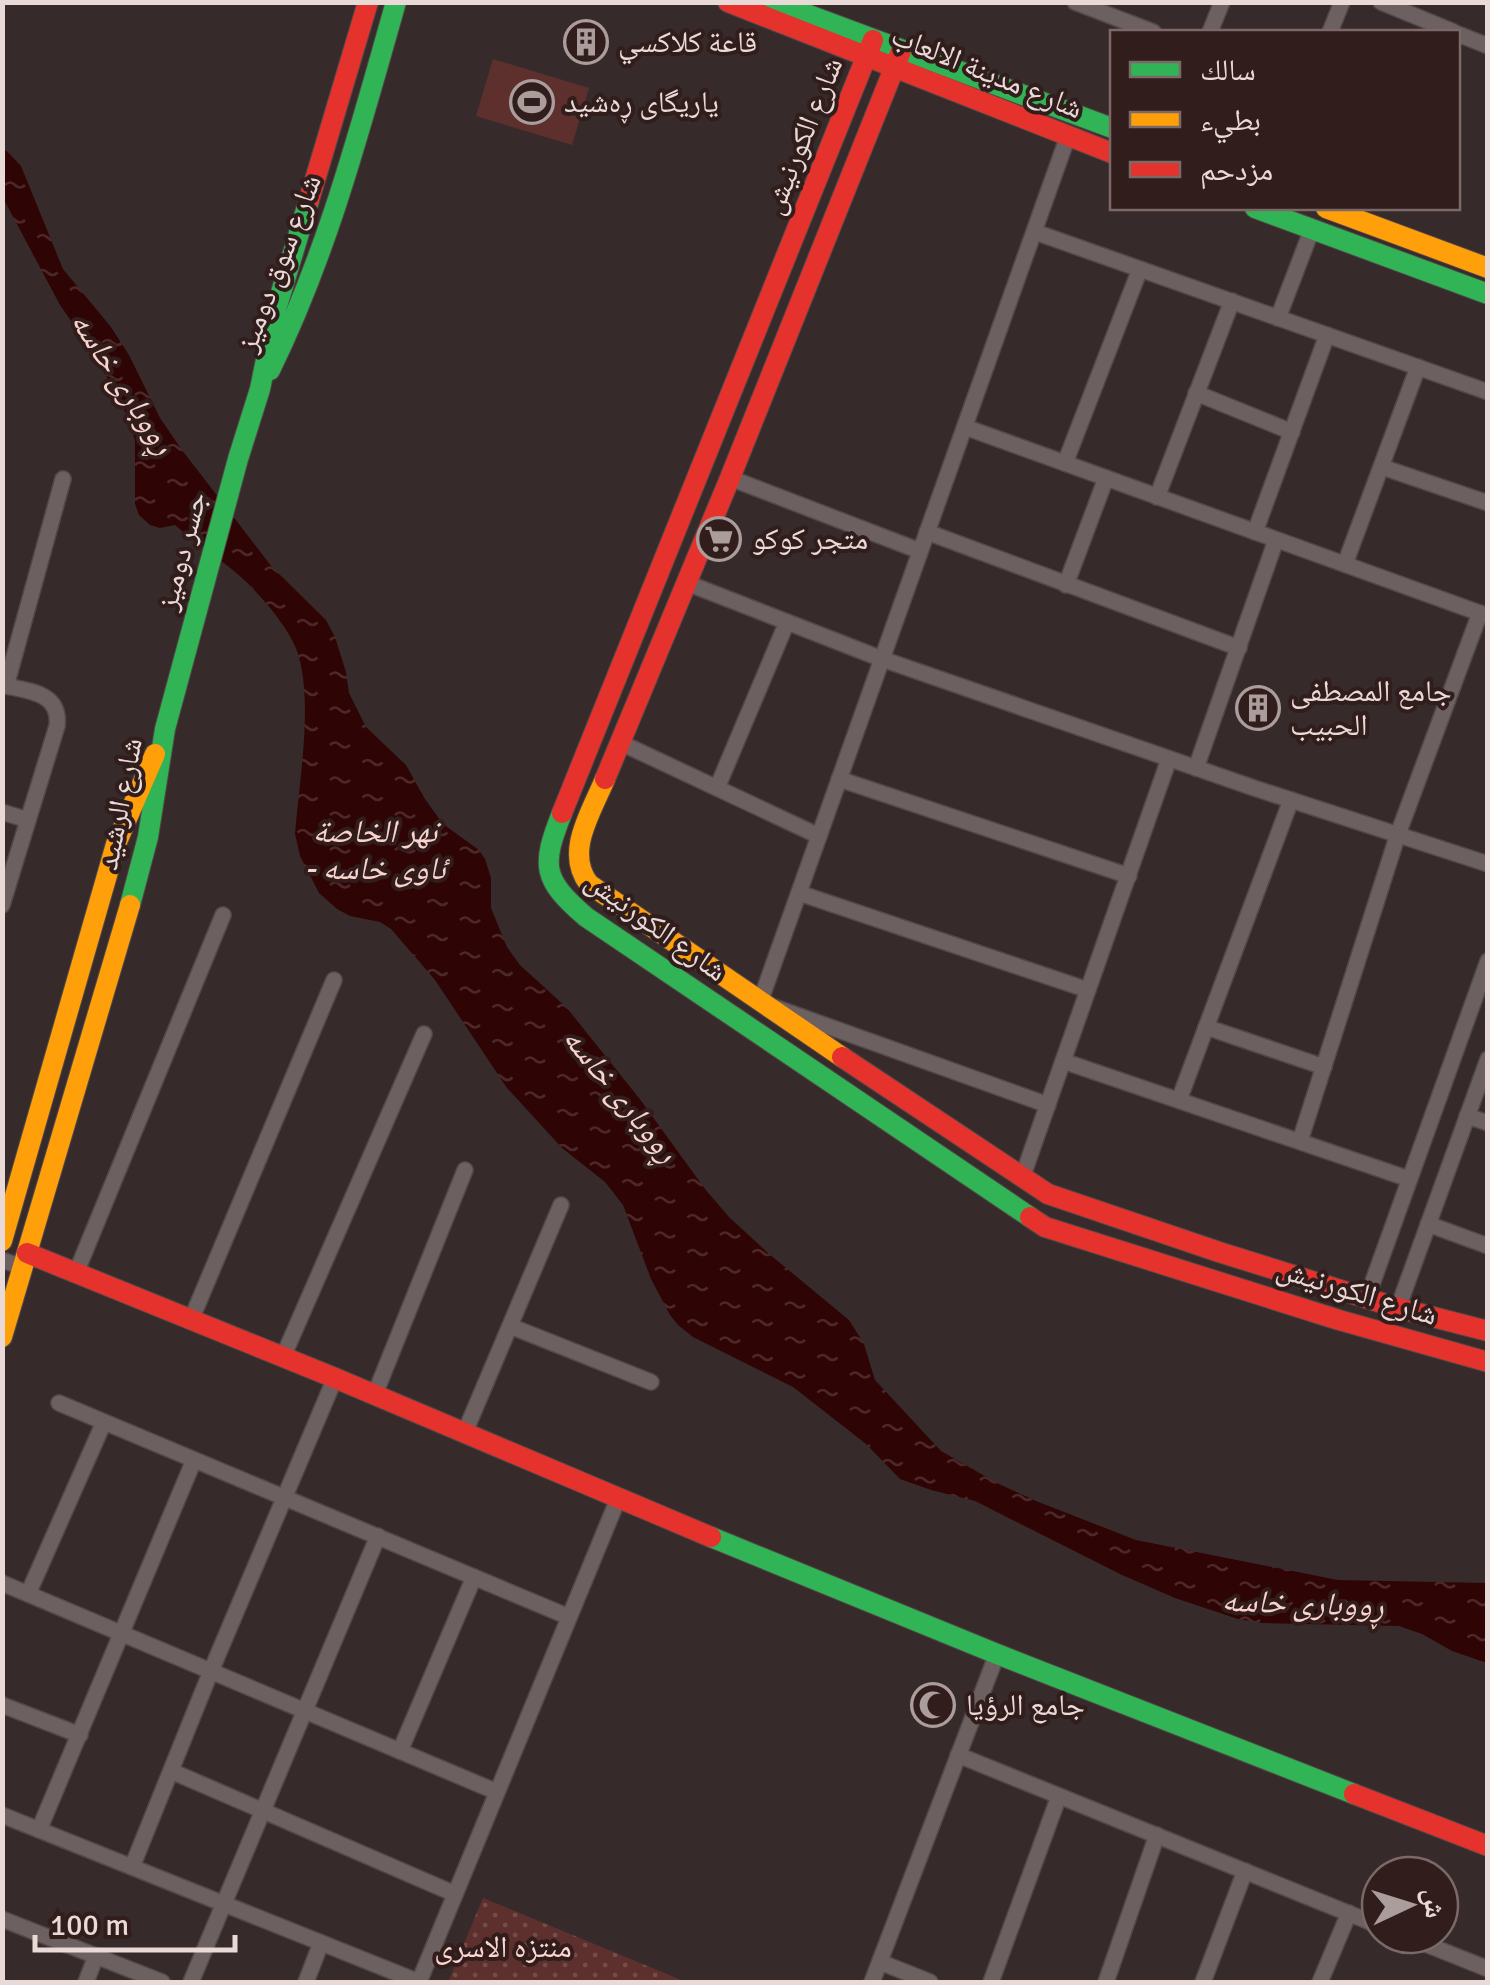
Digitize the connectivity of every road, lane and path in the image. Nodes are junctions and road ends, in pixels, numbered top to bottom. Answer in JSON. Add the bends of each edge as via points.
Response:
{"nodes":[{"id":1,"x":368,"y":2,"type":"edge"},
{"id":2,"x":396,"y":2,"type":"edge"},
{"id":3,"x":728,"y":2,"type":"edge"},
{"id":4,"x":774,"y":2,"type":"edge"},
{"id":5,"x":1075,"y":2,"type":"edge"},
{"id":6,"x":1222,"y":2,"type":"edge"},
{"id":7,"x":1342,"y":2,"type":"edge"},
{"id":8,"x":1381,"y":2,"type":"edge"},
{"id":9,"x":1418,"y":10,"type":"edge"},
{"id":10,"x":1429,"y":28,"type":"edge"},
{"id":11,"x":1148,"y":30,"type":"edge"},
{"id":12,"x":1211,"y":30,"type":"edge"},
{"id":13,"x":1331,"y":30,"type":"edge"},
{"id":14,"x":1460,"y":35,"type":"edge"},
{"id":15,"x":1488,"y":46,"type":"edge"},
{"id":16,"x":870,"y":48,"type":"junction"},
{"id":17,"x":897,"y":60,"type":"junction"},
{"id":18,"x":1110,"y":127,"type":"edge"},
{"id":19,"x":1068,"y":136,"type":"junction"},
{"id":20,"x":1110,"y":152,"type":"edge"},
{"id":21,"x":1260,"y":210,"type":"edge"},
{"id":22,"x":1362,"y":214,"type":"edge"},
{"id":23,"x":1312,"y":229,"type":"junction"},
{"id":24,"x":1035,"y":232,"type":"junction"},
{"id":25,"x":1436,"y":248,"type":"junction"},
{"id":26,"x":1488,"y":268,"type":"edge"},
{"id":27,"x":1140,"y":269,"type":"junction"},
{"id":28,"x":1428,"y":272,"type":"junction"},
{"id":29,"x":1488,"y":294,"type":"edge"},
{"id":30,"x":1232,"y":301,"type":"junction"},
{"id":31,"x":1278,"y":318,"type":"junction"},
{"id":32,"x":1327,"y":335,"type":"junction"},
{"id":33,"x":1418,"y":367,"type":"junction"},
{"id":34,"x":740,"y":372,"type":"junction"},
{"id":35,"x":768,"y":384,"type":"junction"},
{"id":36,"x":260,"y":389,"type":"junction"},
{"id":37,"x":1488,"y":392,"type":"edge"},
{"id":38,"x":1196,"y":394,"type":"junction"},
{"id":39,"x":965,"y":427,"type":"junction"},
{"id":40,"x":1292,"y":432,"type":"junction"},
{"id":41,"x":1065,"y":463,"type":"junction"},
{"id":42,"x":1382,"y":467,"type":"junction"},
{"id":43,"x":730,"y":478,"type":"junction"},
{"id":44,"x":1106,"y":478,"type":"junction"},
{"id":45,"x":63,"y":480,"type":"dead end"},
{"id":46,"x":1157,"y":496,"type":"junction"},
{"id":47,"x":1488,"y":504,"type":"edge"},
{"id":48,"x":927,"y":532,"type":"junction"},
{"id":49,"x":1255,"y":532,"type":"junction"},
{"id":50,"x":1276,"y":540,"type":"junction"},
{"id":51,"x":920,"y":551,"type":"junction"},
{"id":52,"x":1345,"y":564,"type":"junction"},
{"id":53,"x":687,"y":582,"type":"junction"},
{"id":54,"x":1066,"y":585,"type":"junction"},
{"id":55,"x":1484,"y":614,"type":"edge"},
{"id":56,"x":787,"y":622,"type":"junction"},
{"id":57,"x":1239,"y":648,"type":"junction"},
{"id":58,"x":882,"y":660,"type":"junction"},
{"id":59,"x":4,"y":685,"type":"edge"},
{"id":60,"x":166,"y":729,"type":"junction"},
{"id":61,"x":619,"y":742,"type":"junction"},
{"id":62,"x":1170,"y":758,"type":"junction"},
{"id":63,"x":1196,"y":768,"type":"junction"},
{"id":64,"x":839,"y":779,"type":"junction"},
{"id":65,"x":717,"y":788,"type":"junction"},
{"id":66,"x":1292,"y":800,"type":"junction"},
{"id":67,"x":2,"y":812,"type":"edge"},
{"id":68,"x":28,"y":820,"type":"junction"},
{"id":69,"x":1398,"y":834,"type":"junction"},
{"id":70,"x":819,"y":836,"type":"junction"},
{"id":71,"x":1488,"y":864,"type":"edge"},
{"id":72,"x":1129,"y":876,"type":"junction"},
{"id":73,"x":799,"y":892,"type":"junction"},
{"id":74,"x":2,"y":906,"type":"edge"},
{"id":75,"x":223,"y":915,"type":"dead end"},
{"id":76,"x":1488,"y":961,"type":"edge"},
{"id":77,"x":334,"y":980,"type":"dead end"},
{"id":78,"x":1088,"y":990,"type":"junction"},
{"id":79,"x":760,"y":1002,"type":"junction"},
{"id":80,"x":1206,"y":1027,"type":"junction"},
{"id":81,"x":424,"y":1034,"type":"dead end"},
{"id":82,"x":1488,"y":1059,"type":"edge"},
{"id":83,"x":1064,"y":1061,"type":"junction"},
{"id":84,"x":1324,"y":1066,"type":"junction"},
{"id":85,"x":1179,"y":1100,"type":"junction"},
{"id":86,"x":1048,"y":1105,"type":"junction"},
{"id":87,"x":1467,"y":1116,"type":"junction"},
{"id":88,"x":1488,"y":1123,"type":"edge"},
{"id":89,"x":1300,"y":1142,"type":"junction"},
{"id":90,"x":465,"y":1170,"type":"dead end"},
{"id":91,"x":1022,"y":1178,"type":"junction"},
{"id":92,"x":1410,"y":1179,"type":"junction"},
{"id":93,"x":561,"y":1205,"type":"dead end"},
{"id":94,"x":1428,"y":1224,"type":"junction"},
{"id":95,"x":1140,"y":1225,"type":"junction"},
{"id":96,"x":4,"y":1234,"type":"edge"},
{"id":97,"x":1488,"y":1246,"type":"edge"},
{"id":98,"x":1132,"y":1254,"type":"junction"},
{"id":99,"x":21,"y":1255,"type":"edge"},
{"id":100,"x":76,"y":1274,"type":"junction"},
{"id":101,"x":1367,"y":1298,"type":"junction"},
{"id":102,"x":1398,"y":1308,"type":"junction"},
{"id":103,"x":191,"y":1320,"type":"junction"},
{"id":104,"x":510,"y":1326,"type":"junction"},
{"id":105,"x":1488,"y":1331,"type":"edge"},
{"id":106,"x":2,"y":1337,"type":"edge"},
{"id":107,"x":283,"y":1357,"type":"junction"},
{"id":108,"x":1488,"y":1362,"type":"edge"},
{"id":109,"x":335,"y":1378,"type":"junction"},
{"id":110,"x":651,"y":1382,"type":"dead end"},
{"id":111,"x":375,"y":1394,"type":"junction"},
{"id":112,"x":59,"y":1403,"type":"dead end"},
{"id":113,"x":104,"y":1422,"type":"junction"},
{"id":114,"x":465,"y":1432,"type":"junction"},
{"id":115,"x":194,"y":1460,"type":"junction"},
{"id":116,"x":285,"y":1498,"type":"junction"},
{"id":117,"x":618,"y":1498,"type":"junction"},
{"id":118,"x":378,"y":1536,"type":"junction"},
{"id":119,"x":474,"y":1577,"type":"junction"},
{"id":120,"x":2,"y":1582,"type":"edge"},
{"id":121,"x":28,"y":1594,"type":"junction"},
{"id":122,"x":569,"y":1617,"type":"junction"},
{"id":123,"x":123,"y":1634,"type":"junction"},
{"id":124,"x":997,"y":1654,"type":"junction"},
{"id":125,"x":212,"y":1671,"type":"junction"},
{"id":126,"x":2,"y":1706,"type":"edge"},
{"id":127,"x":305,"y":1711,"type":"junction"},
{"id":128,"x":80,"y":1735,"type":"junction"},
{"id":129,"x":400,"y":1751,"type":"junction"},
{"id":130,"x":958,"y":1755,"type":"junction"},
{"id":131,"x":171,"y":1771,"type":"junction"},
{"id":132,"x":497,"y":1792,"type":"junction"},
{"id":133,"x":1059,"y":1796,"type":"junction"},
{"id":134,"x":263,"y":1811,"type":"junction"},
{"id":135,"x":2,"y":1816,"type":"edge"},
{"id":136,"x":40,"y":1830,"type":"junction"},
{"id":137,"x":1156,"y":1835,"type":"junction"},
{"id":138,"x":1488,"y":1846,"type":"edge"},
{"id":139,"x":132,"y":1868,"type":"junction"},
{"id":140,"x":1245,"y":1871,"type":"junction"},
{"id":141,"x":455,"y":1894,"type":"junction"},
{"id":142,"x":224,"y":1904,"type":"junction"},
{"id":143,"x":1349,"y":1913,"type":"junction"},
{"id":144,"x":1360,"y":1918,"type":"edge"},
{"id":145,"x":3,"y":1920,"type":"edge"},
{"id":146,"x":321,"y":1943,"type":"junction"},
{"id":147,"x":1451,"y":1955,"type":"edge"},
{"id":148,"x":96,"y":1956,"type":"junction"},
{"id":149,"x":880,"y":1962,"type":"junction"},
{"id":150,"x":1488,"y":1970,"type":"edge"},
{"id":151,"x":86,"y":1982,"type":"edge"},
{"id":152,"x":162,"y":1982,"type":"edge"},
{"id":153,"x":191,"y":1982,"type":"edge"},
{"id":154,"x":306,"y":1982,"type":"edge"},
{"id":155,"x":419,"y":1982,"type":"edge"},
{"id":156,"x":872,"y":1982,"type":"edge"},
{"id":157,"x":930,"y":1982,"type":"edge"},
{"id":158,"x":991,"y":1982,"type":"edge"},
{"id":159,"x":1106,"y":1982,"type":"edge"},
{"id":160,"x":1203,"y":1982,"type":"edge"},
{"id":161,"x":1320,"y":1982,"type":"edge"}],
"edges":[{"from":1,"to":36,"type":"main road","name":"شارع سوق دوميز"},
{"from":2,"to":36,"type":"main road","name":"شارع سوق دوميز","via":[[316,268]]},
{"from":3,"to":16,"type":"main road","name":"شارع مدينة الالعاب"},
{"from":4,"to":16,"type":"main road","name":"شارع مدينة الالعاب"},
{"from":5,"to":11,"type":"street"},
{"from":6,"to":12,"type":"street"},
{"from":7,"to":13,"type":"street"},
{"from":8,"to":9,"type":"street"},
{"from":9,"to":10,"type":"street"},
{"from":14,"to":15,"type":"street"},
{"from":16,"to":17,"type":"main road","name":"شارع مدينة الالعاب"},
{"from":16,"to":34,"type":"main road","name":"شارع الكورنيش"},
{"from":17,"to":18,"type":"main road","name":"شارع مدينة الالعاب"},
{"from":17,"to":19,"type":"main road","name":"شارع مدينة الالعاب"},
{"from":17,"to":35,"type":"main road","name":"شارع الكورنيش"},
{"from":19,"to":20,"type":"main road","name":"شارع مدينة الالعاب"},
{"from":19,"to":24,"type":"street"},
{"from":21,"to":23,"type":"main road"},
{"from":22,"to":25,"type":"main road"},
{"from":23,"to":28,"type":"main road"},
{"from":23,"to":31,"type":"street"},
{"from":24,"to":27,"type":"street"},
{"from":24,"to":39,"type":"street"},
{"from":25,"to":26,"type":"main road"},
{"from":25,"to":28,"type":"main road"},
{"from":27,"to":30,"type":"street"},
{"from":27,"to":41,"type":"street"},
{"from":28,"to":29,"type":"main road"},
{"from":30,"to":31,"type":"street"},
{"from":30,"to":38,"type":"street"},
{"from":31,"to":32,"type":"street"},
{"from":32,"to":33,"type":"street"},
{"from":32,"to":40,"type":"street"},
{"from":33,"to":37,"type":"street"},
{"from":33,"to":42,"type":"street"},
{"from":34,"to":35,"type":"main road"},
{"from":34,"to":98,"type":"main road","name":"شارع الكورنيش","via":[[552,838],[554,886],[624,944],[1045,1226]]},
{"from":35,"to":43,"type":"main road","name":"شارع الكورنيش"},
{"from":36,"to":60,"type":"main road","name":"جسر دوميز"},
{"from":38,"to":40,"type":"street"},
{"from":38,"to":46,"type":"street"},
{"from":39,"to":41,"type":"street"},
{"from":39,"to":48,"type":"street"},
{"from":40,"to":49,"type":"street"},
{"from":41,"to":44,"type":"street"},
{"from":42,"to":47,"type":"street"},
{"from":42,"to":52,"type":"street"},
{"from":43,"to":51,"type":"street"},
{"from":43,"to":53,"type":"main road","name":"شارع الكورنيش"},
{"from":44,"to":46,"type":"street"},
{"from":44,"to":54,"type":"street"},
{"from":45,"to":59,"type":"street"},
{"from":46,"to":49,"type":"street"},
{"from":48,"to":51,"type":"street"},
{"from":48,"to":54,"type":"street"},
{"from":49,"to":50,"type":"street"},
{"from":50,"to":52,"type":"street"},
{"from":50,"to":57,"type":"street"},
{"from":51,"to":58,"type":"street"},
{"from":52,"to":55,"type":"street"},
{"from":53,"to":56,"type":"street"},
{"from":53,"to":61,"type":"main road","name":"شارع الكورنيش"},
{"from":54,"to":57,"type":"street"},
{"from":55,"to":69,"type":"street"},
{"from":56,"to":58,"type":"street"},
{"from":56,"to":65,"type":"street"},
{"from":57,"to":63,"type":"street"},
{"from":58,"to":62,"type":"street"},
{"from":58,"to":64,"type":"street"},
{"from":59,"to":68,"type":"street","via":[[46,696],[59,715]]},
{"from":60,"to":96,"type":"main road","name":"شارع الرشيد","via":[[116,844]]},
{"from":60,"to":99,"type":"main road","name":"شارع الرشيد","via":[[144,854]]},
{"from":61,"to":65,"type":"street"},
{"from":61,"to":79,"type":"main road","name":"شارع الكورنيش","via":[[582,838],[582,877]]},
{"from":62,"to":63,"type":"street"},
{"from":62,"to":72,"type":"street"},
{"from":63,"to":66,"type":"street"},
{"from":64,"to":70,"type":"street"},
{"from":64,"to":72,"type":"street"},
{"from":65,"to":70,"type":"street"},
{"from":66,"to":69,"type":"street"},
{"from":66,"to":80,"type":"street"},
{"from":67,"to":68,"type":"street"},
{"from":68,"to":74,"type":"street"},
{"from":69,"to":71,"type":"street"},
{"from":69,"to":84,"type":"street"},
{"from":70,"to":73,"type":"street"},
{"from":72,"to":78,"type":"street"},
{"from":73,"to":78,"type":"street"},
{"from":73,"to":79,"type":"street"},
{"from":75,"to":100,"type":"street"},
{"from":76,"to":92,"type":"street"},
{"from":77,"to":103,"type":"street"},
{"from":78,"to":83,"type":"street"},
{"from":79,"to":86,"type":"street"},
{"from":79,"to":91,"type":"main road","name":"شارع الكورنيش"},
{"from":80,"to":84,"type":"street"},
{"from":80,"to":85,"type":"street"},
{"from":81,"to":107,"type":"street"},
{"from":82,"to":87,"type":"street","name":"شارع الكورنيش"},
{"from":83,"to":85,"type":"street"},
{"from":83,"to":86,"type":"street"},
{"from":84,"to":89,"type":"street"},
{"from":85,"to":89,"type":"street"},
{"from":86,"to":91,"type":"street"},
{"from":87,"to":88,"type":"street"},
{"from":87,"to":94,"type":"street","name":"شارع الكورنيش"},
{"from":89,"to":92,"type":"street"},
{"from":90,"to":111,"type":"street"},
{"from":91,"to":95,"type":"main road","name":"شارع الكورنيش","via":[[1048,1194]]},
{"from":92,"to":101,"type":"street"},
{"from":93,"to":104,"type":"street"},
{"from":94,"to":97,"type":"street"},
{"from":94,"to":102,"type":"street","name":"شارع الكورنيش"},
{"from":95,"to":98,"type":"main road"},
{"from":95,"to":101,"type":"main road","name":"شارع الكورنيش"},
{"from":96,"to":99,"type":"street"},
{"from":98,"to":108,"type":"main road","name":"شارع الكورنيش"},
{"from":99,"to":100,"type":"main road"},
{"from":99,"to":106,"type":"main road","name":"شارع الرشيد"},
{"from":100,"to":103,"type":"main road"},
{"from":101,"to":102,"type":"main road","name":"شارع الكورنيش"},
{"from":102,"to":105,"type":"main road","name":"شارع الكورنيش"},
{"from":103,"to":107,"type":"main road"},
{"from":104,"to":110,"type":"street"},
{"from":104,"to":114,"type":"street"},
{"from":107,"to":109,"type":"main road"},
{"from":109,"to":111,"type":"main road"},
{"from":109,"to":116,"type":"street"},
{"from":111,"to":114,"type":"main road"},
{"from":112,"to":113,"type":"street"},
{"from":113,"to":115,"type":"street"},
{"from":113,"to":121,"type":"street"},
{"from":114,"to":117,"type":"main road"},
{"from":115,"to":116,"type":"street"},
{"from":115,"to":123,"type":"street"},
{"from":116,"to":118,"type":"street"},
{"from":116,"to":125,"type":"street"},
{"from":117,"to":122,"type":"street"},
{"from":117,"to":124,"type":"main road"},
{"from":118,"to":119,"type":"street"},
{"from":118,"to":127,"type":"street"},
{"from":119,"to":122,"type":"street"},
{"from":119,"to":129,"type":"street"},
{"from":120,"to":121,"type":"street"},
{"from":121,"to":123,"type":"street"},
{"from":122,"to":132,"type":"street"},
{"from":123,"to":125,"type":"street"},
{"from":123,"to":128,"type":"street"},
{"from":124,"to":130,"type":"street"},
{"from":124,"to":138,"type":"main road"},
{"from":125,"to":127,"type":"street"},
{"from":125,"to":131,"type":"street"},
{"from":126,"to":128,"type":"street"},
{"from":127,"to":129,"type":"street"},
{"from":127,"to":134,"type":"street"},
{"from":128,"to":136,"type":"street"},
{"from":129,"to":132,"type":"street"},
{"from":130,"to":133,"type":"street"},
{"from":130,"to":149,"type":"street"},
{"from":131,"to":134,"type":"street"},
{"from":131,"to":139,"type":"street"},
{"from":132,"to":141,"type":"street"},
{"from":133,"to":137,"type":"street"},
{"from":133,"to":158,"type":"street"},
{"from":134,"to":141,"type":"street"},
{"from":134,"to":142,"type":"street"},
{"from":135,"to":136,"type":"street"},
{"from":136,"to":139,"type":"street"},
{"from":137,"to":140,"type":"street"},
{"from":137,"to":159,"type":"street"},
{"from":139,"to":142,"type":"street"},
{"from":140,"to":143,"type":"street"},
{"from":140,"to":160,"type":"street"},
{"from":141,"to":155,"type":"street"},
{"from":142,"to":146,"type":"street"},
{"from":142,"to":153,"type":"street"},
{"from":143,"to":144,"type":"street"},
{"from":143,"to":161,"type":"street"},
{"from":145,"to":148,"type":"street"},
{"from":146,"to":154,"type":"street"},
{"from":146,"to":155,"type":"street"},
{"from":147,"to":150,"type":"street"},
{"from":148,"to":151,"type":"street"},
{"from":148,"to":152,"type":"street"},
{"from":149,"to":156,"type":"street"},
{"from":149,"to":157,"type":"street"}]}
